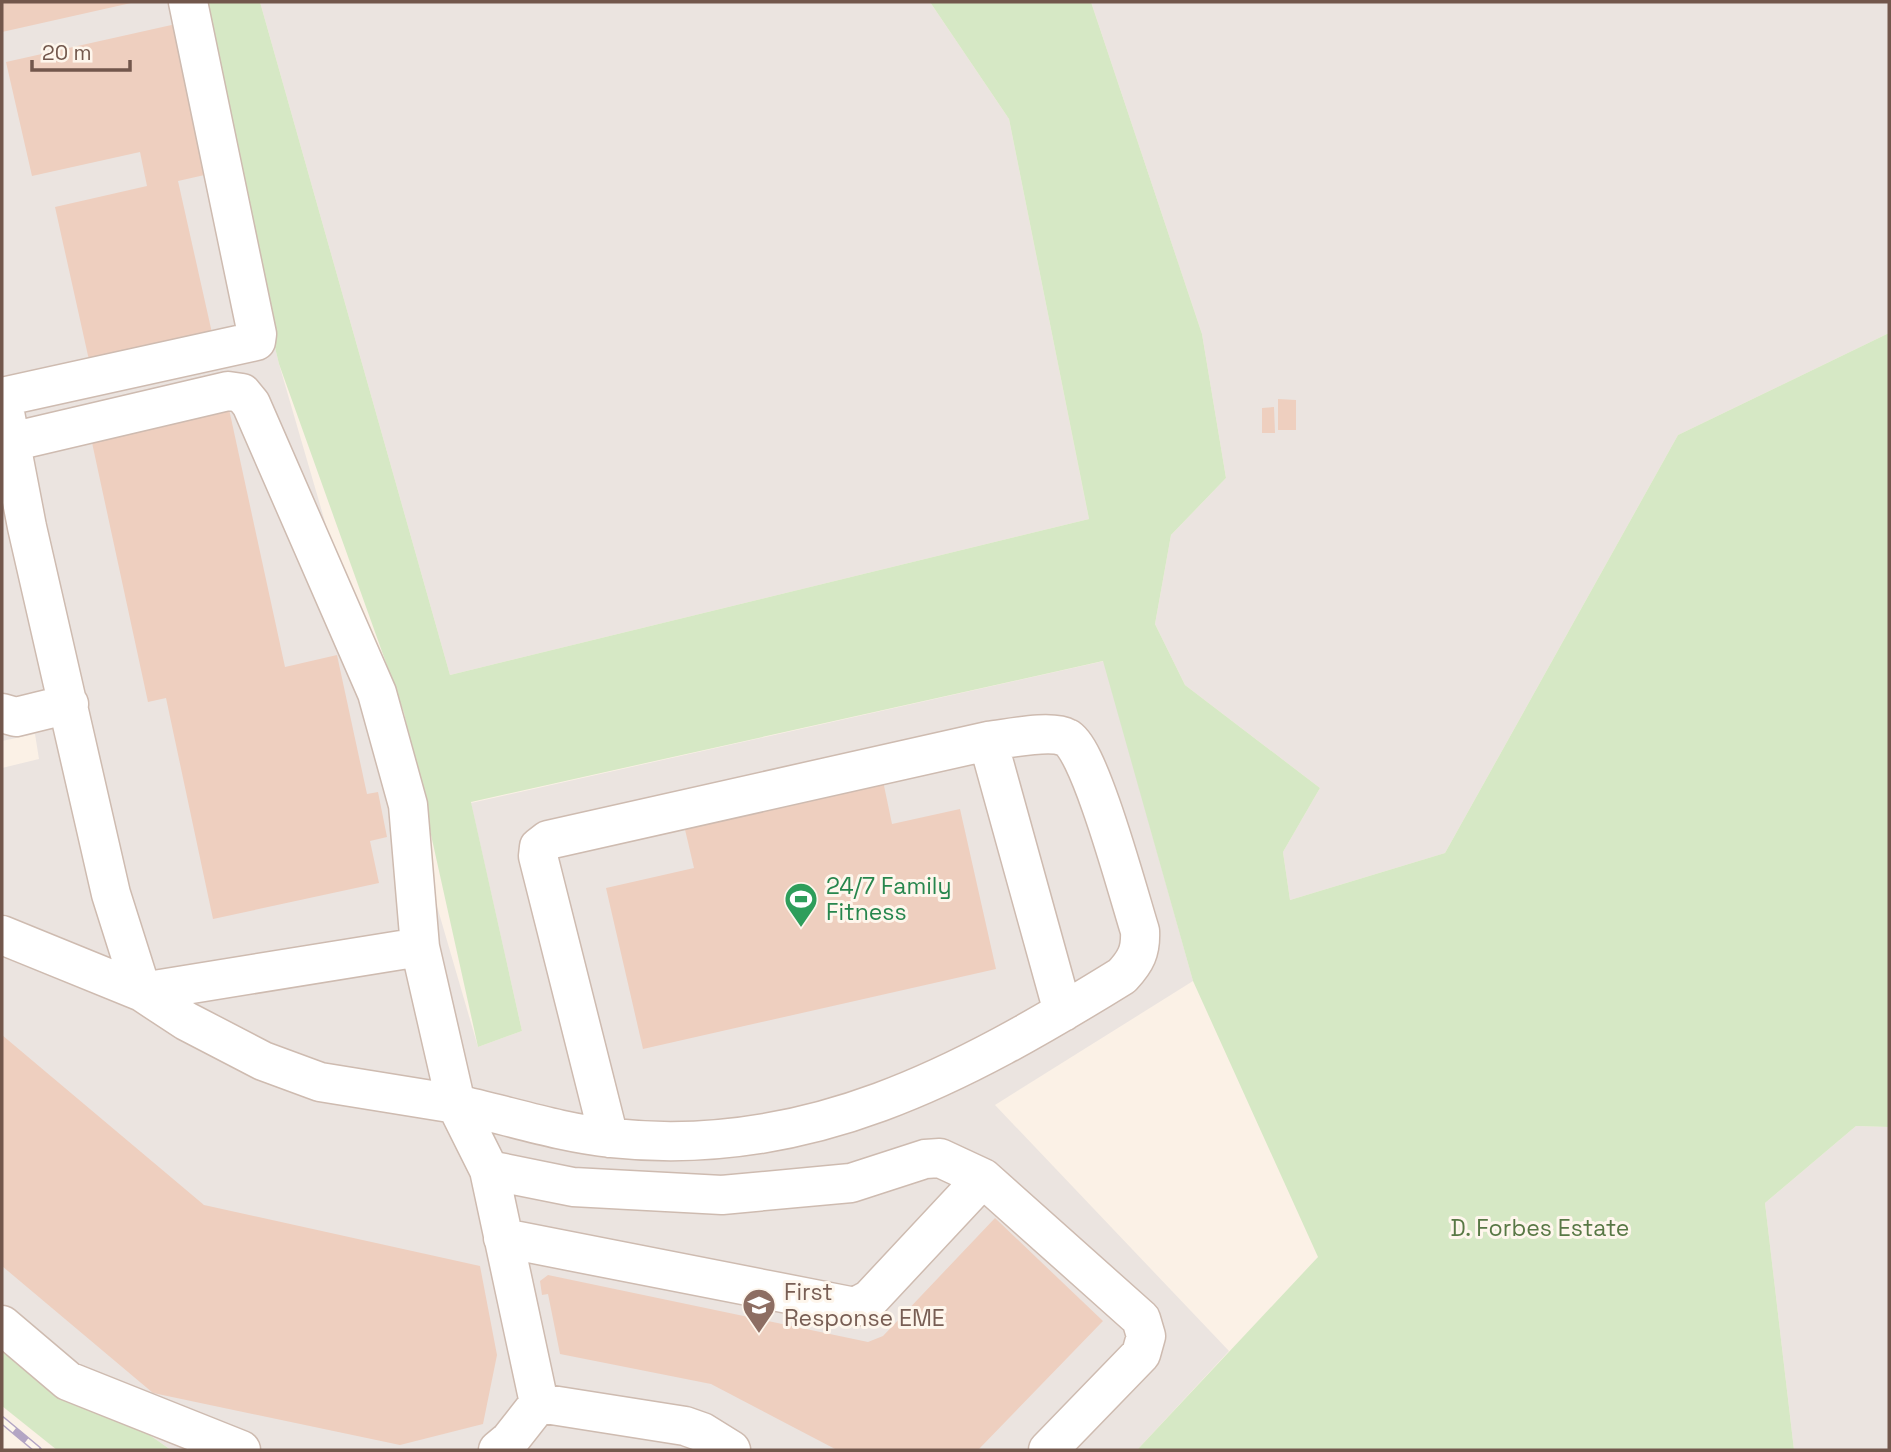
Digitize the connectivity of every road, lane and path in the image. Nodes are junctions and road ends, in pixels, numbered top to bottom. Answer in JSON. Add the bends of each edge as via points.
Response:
{"nodes":[{"id":1,"x":188,"y":2,"type":"edge"},
{"id":2,"x":2,"y":397,"type":"edge"},
{"id":3,"x":11,"y":442,"type":"junction"},
{"id":4,"x":14,"y":531,"type":"edge"},
{"id":5,"x":69,"y":704,"type":"junction"},
{"id":6,"x":2,"y":713,"type":"edge"},
{"id":7,"x":988,"y":741,"type":"junction"},
{"id":8,"x":2,"y":935,"type":"edge"},
{"id":9,"x":420,"y":947,"type":"junction"},
{"id":10,"x":142,"y":992,"type":"junction"},
{"id":11,"x":1063,"y":1012,"type":"junction"},
{"id":12,"x":456,"y":1104,"type":"junction"},
{"id":13,"x":609,"y":1138,"type":"junction"},
{"id":14,"x":489,"y":1170,"type":"junction"},
{"id":15,"x":983,"y":1178,"type":"junction"},
{"id":16,"x":503,"y":1238,"type":"junction"},
{"id":17,"x":2,"y":1325,"type":"edge"},
{"id":18,"x":538,"y":1403,"type":"junction"},
{"id":19,"x":241,"y":1450,"type":"edge"},
{"id":20,"x":498,"y":1450,"type":"edge"},
{"id":21,"x":731,"y":1450,"type":"edge"},
{"id":22,"x":1048,"y":1450,"type":"edge"}],
"edges":[{"from":1,"to":2,"type":"street","via":[[256,341]]},
{"from":2,"to":3,"type":"street"},
{"from":3,"to":4,"type":"street"},
{"from":3,"to":9,"type":"street","via":[[228,391],[242,393],[251,404],[377,693],[408,805]]},
{"from":4,"to":5,"type":"street"},
{"from":5,"to":6,"type":"street","via":[[16,717]]},
{"from":5,"to":10,"type":"street","via":[[111,894]]},
{"from":7,"to":11,"type":"street"},
{"from":7,"to":11,"type":"street","via":[[1053,734],[1074,744],[1088,769],[1140,931],[1139,954],[1122,976]]},
{"from":7,"to":13,"type":"street","via":[[548,840],[539,847]]},
{"from":8,"to":10,"type":"street"},
{"from":9,"to":10,"type":"street"},
{"from":9,"to":12,"type":"street"},
{"from":10,"to":12,"type":"street","via":[[263,1061],[320,1082]]},
{"from":11,"to":13,"type":"street","via":[[967,1066],[835,1119],[732,1139]]},
{"from":12,"to":13,"type":"street"},
{"from":12,"to":14,"type":"street"},
{"from":14,"to":15,"type":"street","via":[[573,1186],[722,1195],[851,1183],[940,1158]]},
{"from":14,"to":16,"type":"street"},
{"from":15,"to":16,"type":"street","via":[[870,1298],[855,1307]]},
{"from":15,"to":22,"type":"street","via":[[1141,1318],[1146,1336],[1141,1354]]},
{"from":16,"to":18,"type":"street"},
{"from":17,"to":19,"type":"street","via":[[68,1381]]},
{"from":18,"to":20,"type":"street"},
{"from":18,"to":21,"type":"street","via":[[685,1426]]}]}
